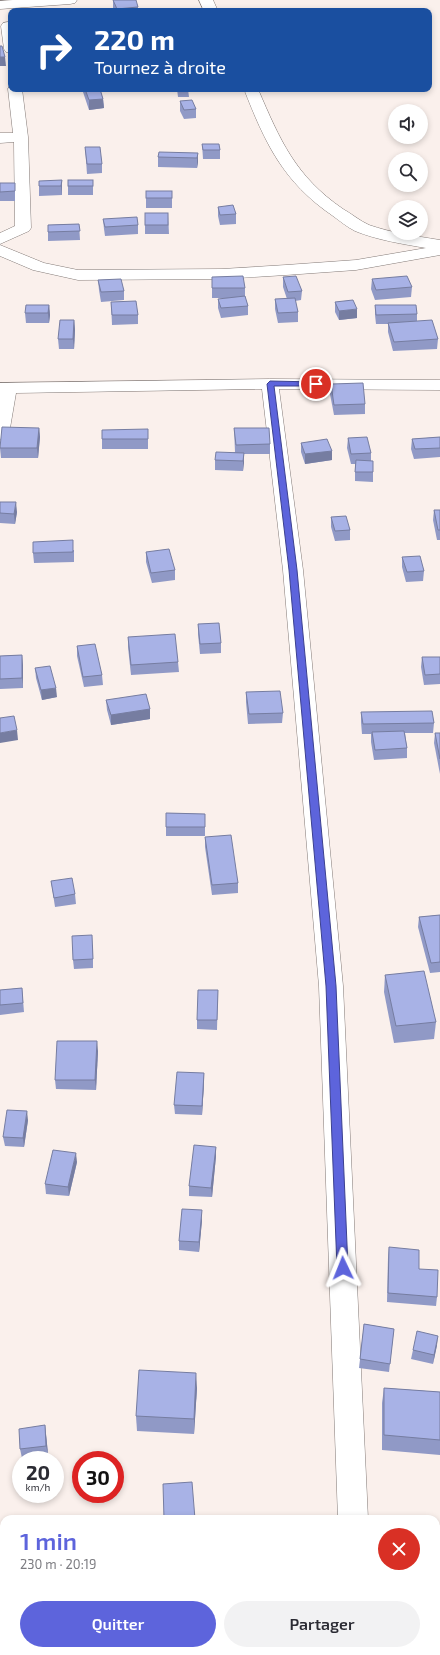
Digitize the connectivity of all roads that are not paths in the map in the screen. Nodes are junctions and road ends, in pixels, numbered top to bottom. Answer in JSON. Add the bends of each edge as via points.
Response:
{"nodes":[{"id":1,"x":70,"y":0,"type":"edge"},
{"id":2,"x":0,"y":6,"type":"edge"},
{"id":3,"x":15,"y":92,"type":"edge"},
{"id":4,"x":252,"y":92,"type":"edge"},
{"id":5,"x":21,"y":137,"type":"junction"},
{"id":6,"x":0,"y":138,"type":"edge"},
{"id":7,"x":0,"y":239,"type":"edge"},
{"id":8,"x":440,"y":245,"type":"edge"},
{"id":9,"x":0,"y":250,"type":"edge"},
{"id":10,"x":440,"y":250,"type":"edge"},
{"id":11,"x":270,"y":384,"type":"junction"},
{"id":12,"x":440,"y":385,"type":"edge"},
{"id":13,"x":4,"y":388,"type":"edge"},
{"id":14,"x":0,"y":434,"type":"edge"},
{"id":15,"x":353,"y":1515,"type":"edge"}],
"edges":[{"from":1,"to":2,"type":"street"},
{"from":3,"to":5,"type":"street"},
{"from":4,"to":8,"type":"street","via":[[272,139],[294,176],[326,205],[362,227],[409,240]]},
{"from":5,"to":6,"type":"street"},
{"from":5,"to":7,"type":"street","via":[[23,228]]},
{"from":9,"to":10,"type":"street","via":[[39,267],[78,275],[222,274],[349,266]]},
{"from":11,"to":12,"type":"street"},
{"from":11,"to":13,"type":"street"},
{"from":11,"to":15,"type":"street","via":[[293,570],[331,986]]},
{"from":13,"to":14,"type":"street"}]}
